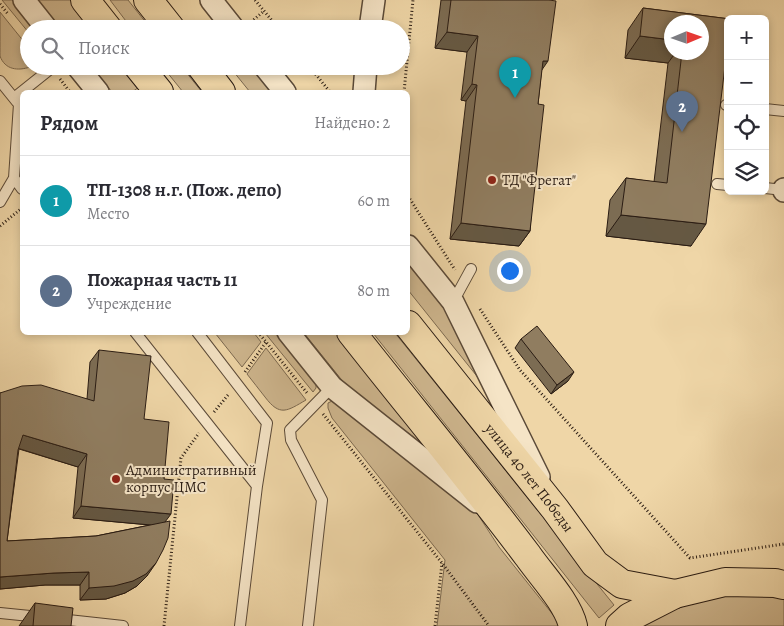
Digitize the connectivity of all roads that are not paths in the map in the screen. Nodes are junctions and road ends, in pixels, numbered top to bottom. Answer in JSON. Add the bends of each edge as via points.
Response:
{"nodes":[{"id":1,"x":24,"y":0,"type":"edge"},
{"id":2,"x":85,"y":0,"type":"edge"},
{"id":3,"x":148,"y":0,"type":"edge"},
{"id":4,"x":211,"y":0,"type":"edge"},
{"id":5,"x":374,"y":0,"type":"edge"},
{"id":6,"x":40,"y":20,"type":"edge"},
{"id":7,"x":101,"y":20,"type":"edge"},
{"id":8,"x":163,"y":20,"type":"edge"},
{"id":9,"x":227,"y":20,"type":"edge"},
{"id":10,"x":371,"y":20,"type":"edge"},
{"id":11,"x":45,"y":75,"type":"edge"},
{"id":12,"x":84,"y":75,"type":"edge"},
{"id":13,"x":145,"y":75,"type":"edge"},
{"id":14,"x":208,"y":75,"type":"edge"},
{"id":15,"x":271,"y":75,"type":"edge"},
{"id":16,"x":365,"y":75,"type":"edge"},
{"id":17,"x":0,"y":81,"type":"edge"},
{"id":18,"x":31,"y":90,"type":"edge"},
{"id":19,"x":96,"y":90,"type":"edge"},
{"id":20,"x":157,"y":90,"type":"edge"},
{"id":21,"x":220,"y":90,"type":"edge"},
{"id":22,"x":283,"y":90,"type":"edge"},
{"id":23,"x":364,"y":90,"type":"edge"},
{"id":24,"x":18,"y":103,"type":"edge"},
{"id":25,"x":769,"y":109,"type":"edge"},
{"id":26,"x":784,"y":110,"type":"edge"},
{"id":27,"x":14,"y":178,"type":"junction"},
{"id":28,"x":20,"y":186,"type":"edge"},
{"id":29,"x":769,"y":188,"type":"edge"},
{"id":30,"x":784,"y":190,"type":"edge"},
{"id":31,"x":0,"y":202,"type":"edge"},
{"id":32,"x":410,"y":248,"type":"edge"},
{"id":33,"x":471,"y":269,"type":"dead end"},
{"id":34,"x":453,"y":302,"type":"junction"},
{"id":35,"x":410,"y":328,"type":"edge"},
{"id":36,"x":137,"y":335,"type":"edge"},
{"id":37,"x":199,"y":335,"type":"edge"},
{"id":38,"x":290,"y":335,"type":"edge"},
{"id":39,"x":353,"y":335,"type":"edge"},
{"id":40,"x":332,"y":387,"type":"junction"},
{"id":41,"x":257,"y":486,"type":"junction"},
{"id":42,"x":555,"y":509,"type":"junction"},
{"id":43,"x":501,"y":521,"type":"junction"},
{"id":44,"x":784,"y":585,"type":"edge"},
{"id":45,"x":674,"y":594,"type":"junction"},
{"id":46,"x":0,"y":613,"type":"edge"},
{"id":47,"x":122,"y":626,"type":"edge"},
{"id":48,"x":240,"y":626,"type":"edge"},
{"id":49,"x":308,"y":626,"type":"edge"},
{"id":50,"x":573,"y":626,"type":"edge"},
{"id":51,"x":620,"y":626,"type":"edge"}],
"edges":[{"from":1,"to":6,"type":"street"},
{"from":2,"to":7,"type":"main road"},
{"from":3,"to":8,"type":"main road"},
{"from":4,"to":9,"type":"street"},
{"from":5,"to":10,"type":"street"},
{"from":11,"to":18,"type":"lane"},
{"from":12,"to":19,"type":"street"},
{"from":13,"to":20,"type":"main road"},
{"from":14,"to":21,"type":"main road"},
{"from":15,"to":22,"type":"street"},
{"from":16,"to":23,"type":"street"},
{"from":17,"to":24,"type":"lane"},
{"from":24,"to":27,"type":"lane"},
{"from":25,"to":26,"type":"lane"},
{"from":27,"to":28,"type":"lane"},
{"from":27,"to":31,"type":"lane"},
{"from":29,"to":30,"type":"lane"},
{"from":32,"to":34,"type":"street"},
{"from":33,"to":34,"type":"lane"},
{"from":34,"to":42,"type":"street"},
{"from":35,"to":42,"type":"main road","name":"улица 40 лет Победы"},
{"from":36,"to":41,"type":"lane"},
{"from":37,"to":41,"type":"lane","via":[[267,423]]},
{"from":38,"to":40,"type":"street"},
{"from":39,"to":43,"type":"main road"},
{"from":40,"to":43,"type":"street"},
{"from":40,"to":49,"type":"lane","via":[[290,430],[291,440],[322,500]]},
{"from":41,"to":48,"type":"lane"},
{"from":42,"to":45,"type":"main road","name":"улица 40 лет Победы","via":[[595,564],[622,584]]},
{"from":43,"to":50,"type":"main road","via":[[563,604]]},
{"from":44,"to":45,"type":"main road","via":[[725,582]]},
{"from":45,"to":51,"type":"main road","via":[[630,617]]},
{"from":46,"to":47,"type":"lane"}]}
